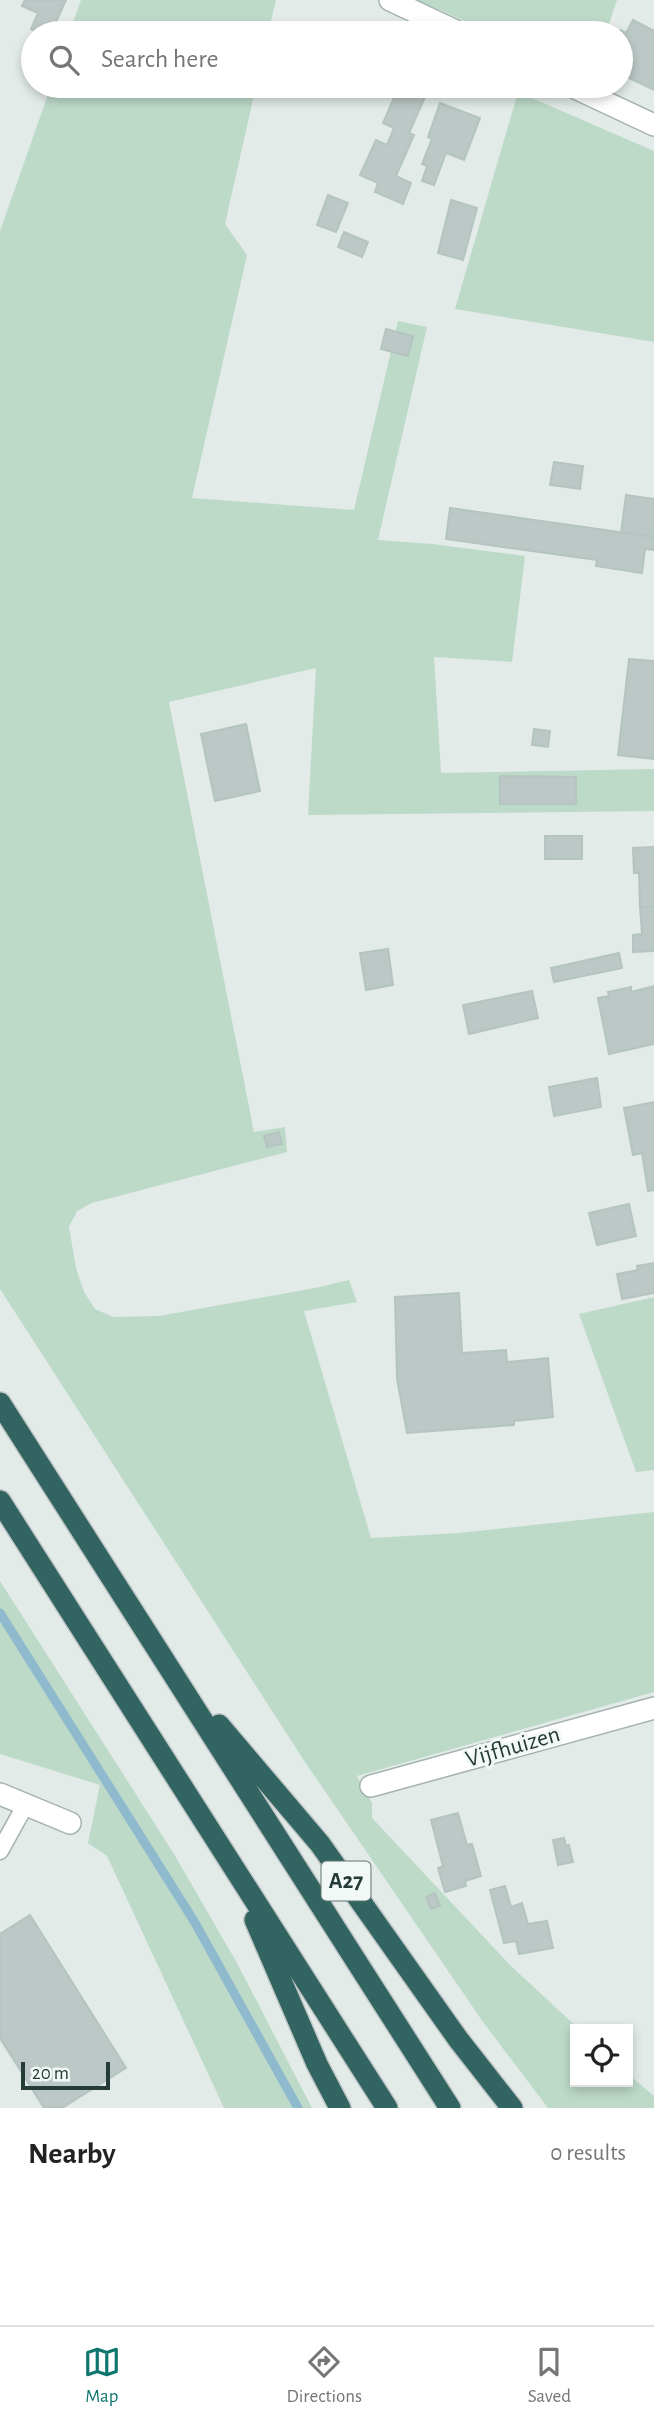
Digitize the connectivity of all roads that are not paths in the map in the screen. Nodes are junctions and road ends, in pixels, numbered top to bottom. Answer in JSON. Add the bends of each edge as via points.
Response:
{"nodes":[{"id":1,"x":390,"y":0,"type":"edge"},
{"id":2,"x":435,"y":21,"type":"edge"},
{"id":3,"x":597,"y":98,"type":"edge"},
{"id":4,"x":654,"y":125,"type":"edge"},
{"id":5,"x":0,"y":1403,"type":"edge"},
{"id":6,"x":0,"y":1502,"type":"edge"},
{"id":7,"x":168,"y":1665,"type":"junction"},
{"id":8,"x":654,"y":1708,"type":"edge"},
{"id":9,"x":371,"y":1786,"type":"dead end"},
{"id":10,"x":0,"y":1794,"type":"edge"},
{"id":11,"x":26,"y":1804,"type":"junction"},
{"id":12,"x":70,"y":1823,"type":"dead end"},
{"id":13,"x":0,"y":1851,"type":"edge"},
{"id":14,"x":229,"y":1861,"type":"junction"},
{"id":15,"x":340,"y":2108,"type":"edge"},
{"id":16,"x":387,"y":2108,"type":"edge"},
{"id":17,"x":450,"y":2108,"type":"edge"},
{"id":18,"x":512,"y":2108,"type":"edge"}],
"edges":[{"from":1,"to":2,"type":"street"},
{"from":3,"to":4,"type":"street"},
{"from":5,"to":7,"type":"highway","number":"A27"},
{"from":6,"to":14,"type":"highway"},
{"from":7,"to":17,"type":"highway","number":"A27"},
{"from":7,"to":18,"type":"highway","number":"A27","via":[[320,1844]]},
{"from":8,"to":9,"type":"street","name":"Vijfhuizen"},
{"from":10,"to":11,"type":"street"},
{"from":11,"to":12,"type":"street"},
{"from":11,"to":13,"type":"lane"},
{"from":14,"to":15,"type":"highway"},
{"from":14,"to":16,"type":"highway"}]}
